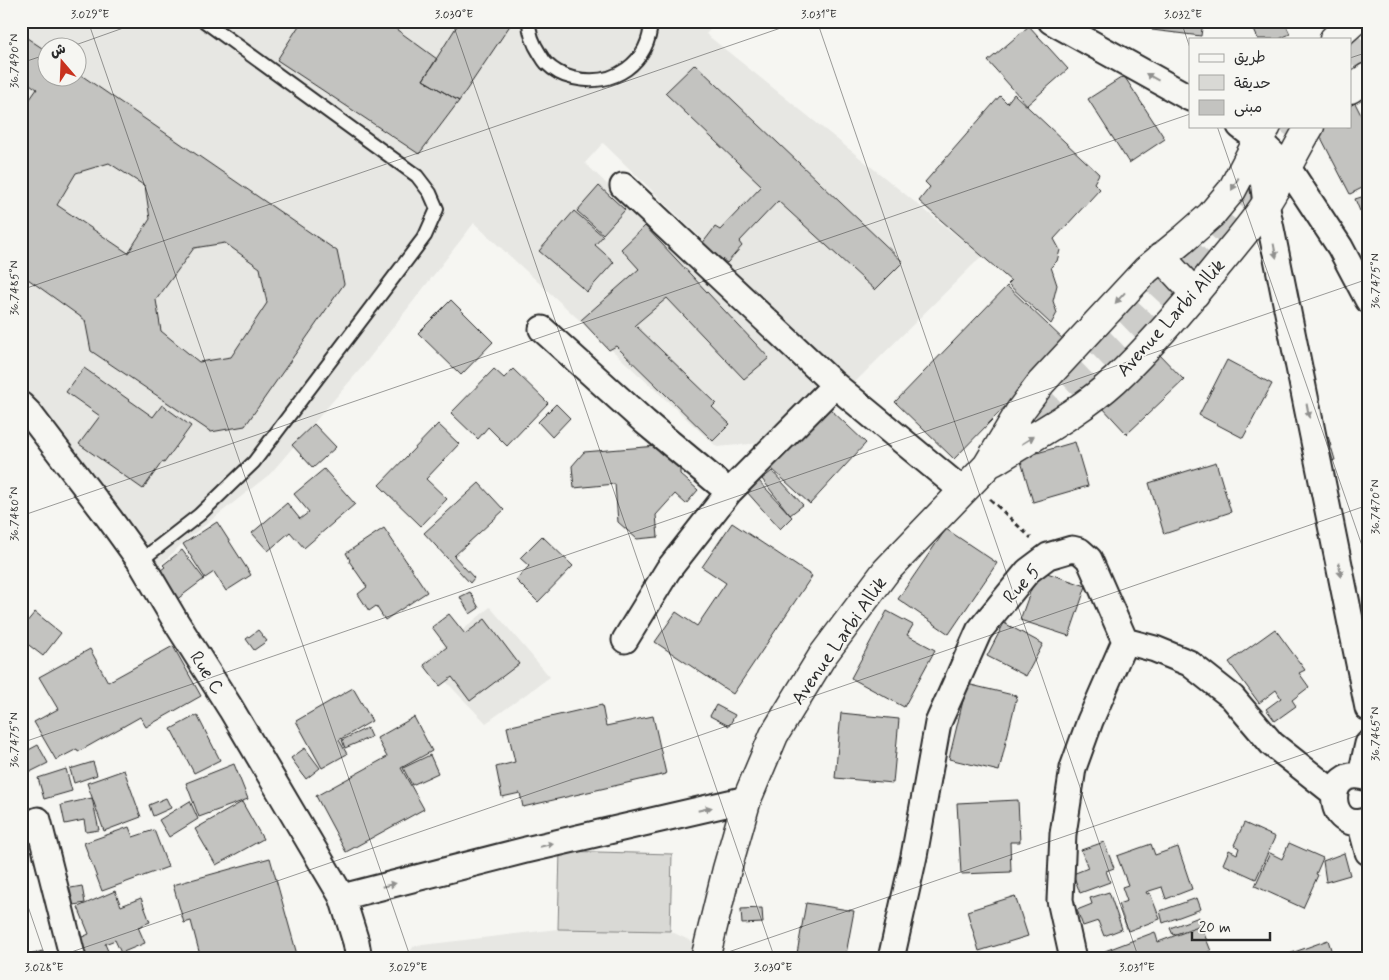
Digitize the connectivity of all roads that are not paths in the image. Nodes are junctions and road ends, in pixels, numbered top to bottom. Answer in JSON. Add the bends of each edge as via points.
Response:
{"nodes":[{"id":1,"x":204,"y":21,"type":"edge"},
{"id":2,"x":529,"y":21,"type":"edge"},
{"id":3,"x":1051,"y":21,"type":"edge"},
{"id":4,"x":1354,"y":21,"type":"edge"},
{"id":5,"x":652,"y":22,"type":"edge"},
{"id":6,"x":1335,"y":38,"type":"edge"},
{"id":7,"x":1189,"y":97,"type":"edge"},
{"id":8,"x":1309,"y":128,"type":"edge"},
{"id":9,"x":1255,"y":131,"type":"edge"},
{"id":10,"x":1288,"y":168,"type":"junction"},
{"id":11,"x":623,"y":186,"type":"dead end"},
{"id":12,"x":1266,"y":204,"type":"junction"},
{"id":13,"x":1160,"y":257,"type":"junction"},
{"id":14,"x":1195,"y":294,"type":"junction"},
{"id":15,"x":1368,"y":300,"type":"edge"},
{"id":16,"x":542,"y":329,"type":"dead end"},
{"id":17,"x":835,"y":385,"type":"junction"},
{"id":18,"x":21,"y":404,"type":"edge"},
{"id":19,"x":974,"y":479,"type":"junction"},
{"id":20,"x":729,"y":492,"type":"junction"},
{"id":21,"x":140,"y":561,"type":"junction"},
{"id":22,"x":625,"y":640,"type":"dead end"},
{"id":23,"x":1126,"y":641,"type":"junction"},
{"id":24,"x":1368,"y":708,"type":"edge"},
{"id":25,"x":1368,"y":744,"type":"edge"},
{"id":26,"x":1364,"y":777,"type":"edge"},
{"id":27,"x":1334,"y":793,"type":"junction"},
{"id":28,"x":747,"y":799,"type":"junction"},
{"id":29,"x":38,"y":820,"type":"dead end"},
{"id":30,"x":1364,"y":821,"type":"edge"},
{"id":31,"x":1368,"y":852,"type":"edge"},
{"id":32,"x":342,"y":897,"type":"junction"},
{"id":33,"x":73,"y":959,"type":"edge"},
{"id":34,"x":359,"y":959,"type":"edge"},
{"id":35,"x":705,"y":959,"type":"edge"},
{"id":36,"x":891,"y":959,"type":"edge"},
{"id":37,"x":1073,"y":959,"type":"edge"}],
"edges":[{"from":1,"to":21,"type":"lane","via":[[417,176],[437,209],[425,236],[254,462],[199,515]]},
{"from":2,"to":5,"type":"lane","via":[[534,46],[547,64],[564,76],[586,82],[608,79],[627,70],[642,54]]},
{"from":7,"to":3,"type":"street","one_way":true},
{"from":4,"to":6,"type":"main road"},
{"from":8,"to":10,"type":"main road","name":"Avenue Larbi Allik"},
{"from":9,"to":10,"type":"street"},
{"from":9,"to":12,"type":"street"},
{"from":9,"to":13,"type":"main road","name":"Avenue Larbi Allik","one_way":true,"via":[[1232,190],[1211,215]]},
{"from":10,"to":12,"type":"main road","name":"Avenue Larbi Allik"},
{"from":10,"to":15,"type":"street","via":[[1340,247]]},
{"from":11,"to":17,"type":"street"},
{"from":12,"to":14,"type":"main road","name":"Avenue Larbi Allik"},
{"from":12,"to":24,"type":"street","one_way":true},
{"from":13,"to":14,"type":"main road"},
{"from":13,"to":19,"type":"main road","name":"Avenue Larbi Allik","one_way":true,"via":[[1041,383]]},
{"from":19,"to":14,"type":"main road","name":"Avenue Larbi Allik","one_way":true,"via":[[1114,380]]},
{"from":16,"to":20,"type":"street"},
{"from":17,"to":19,"type":"street"},
{"from":17,"to":20,"type":"street"},
{"from":18,"to":21,"type":"street","name":"Rue C"},
{"from":19,"to":28,"type":"main road","name":"Avenue Larbi Allik","via":[[886,571],[823,654],[774,735]]},
{"from":20,"to":22,"type":"street","via":[[668,570]]},
{"from":21,"to":32,"type":"street","name":"Rue C"},
{"from":23,"to":27,"type":"street","via":[[1189,663],[1232,697],[1272,744]]},
{"from":23,"to":36,"type":"street","name":"Rue 5","via":[[1089,560],[1080,551],[1072,549],[1048,556],[1028,572],[979,631],[938,723]]},
{"from":23,"to":37,"type":"street","via":[[1073,768],[1063,834],[1060,900]]},
{"from":25,"to":26,"type":"street"},
{"from":26,"to":27,"type":"street","via":[[1347,777]]},
{"from":27,"to":30,"type":"street","via":[[1333,800],[1339,814],[1352,822]]},
{"from":32,"to":28,"type":"street","one_way":true},
{"from":28,"to":35,"type":"main road","name":"Avenue Larbi Allik"},
{"from":29,"to":33,"type":"street"},
{"from":30,"to":31,"type":"street"},
{"from":32,"to":34,"type":"street","name":"Rue C"}]}
